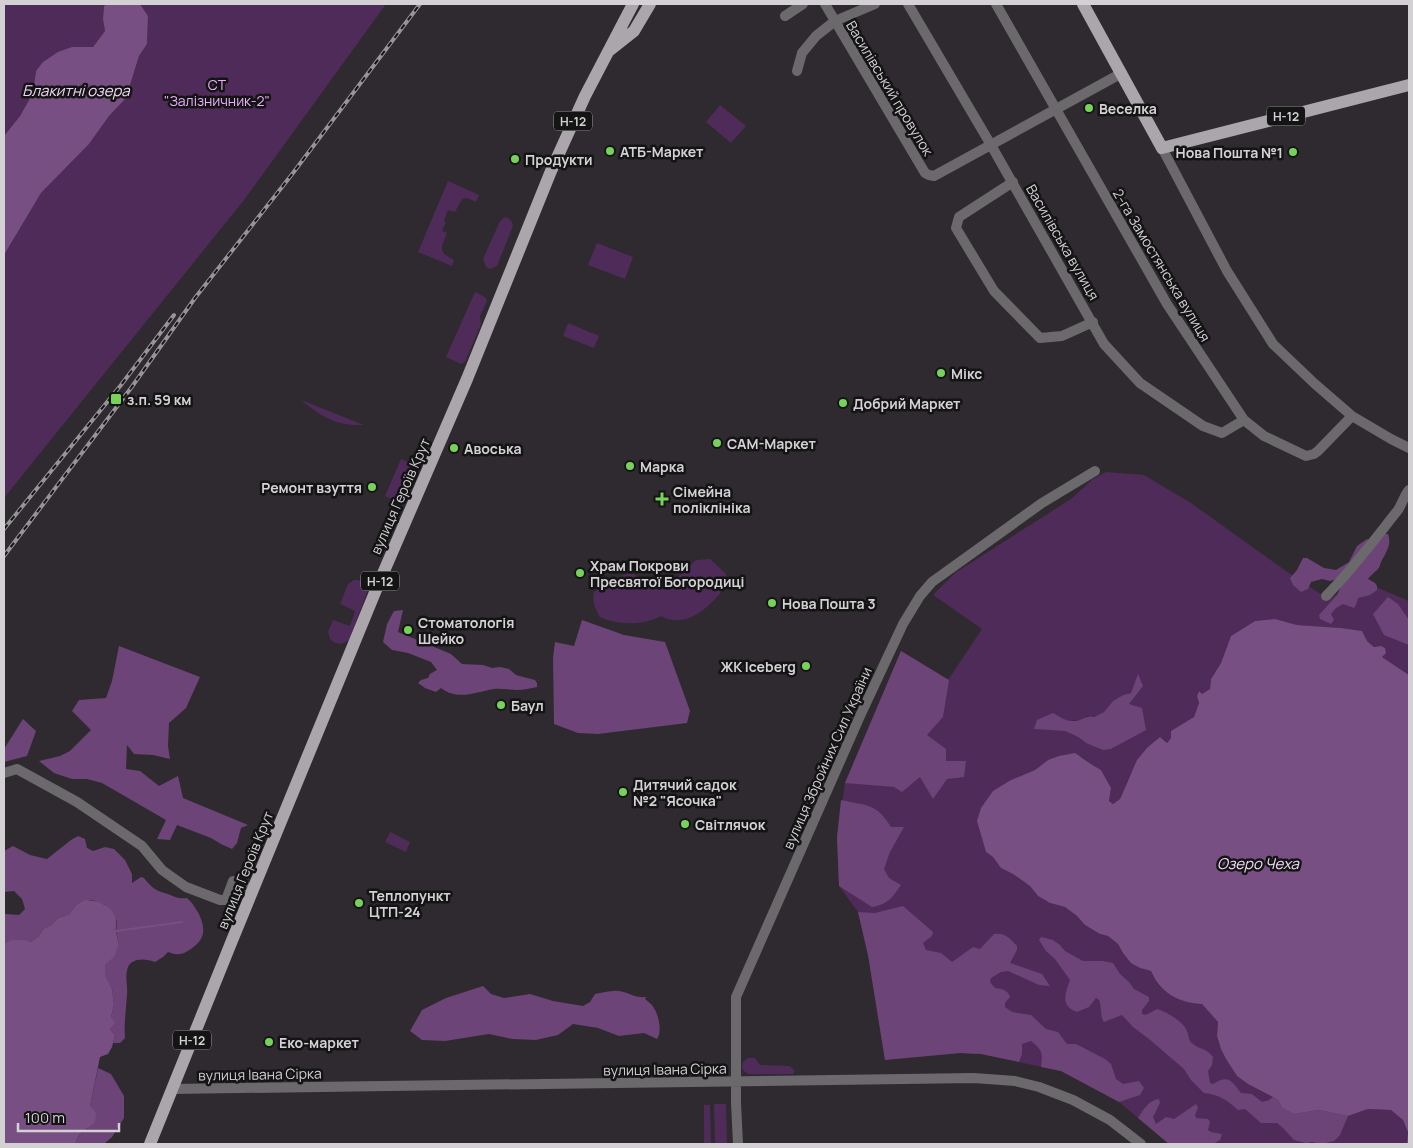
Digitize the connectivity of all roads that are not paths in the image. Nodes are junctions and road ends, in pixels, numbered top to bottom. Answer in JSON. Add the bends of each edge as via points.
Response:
{"nodes":[{"id":1,"x":633,"y":4,"type":"edge"},
{"id":2,"x":650,"y":4,"type":"edge"},
{"id":3,"x":803,"y":4,"type":"edge"},
{"id":4,"x":825,"y":4,"type":"edge"},
{"id":5,"x":875,"y":4,"type":"edge"},
{"id":6,"x":908,"y":4,"type":"edge"},
{"id":7,"x":996,"y":4,"type":"edge"},
{"id":8,"x":1083,"y":4,"type":"edge"},
{"id":9,"x":785,"y":16,"type":"dead end"},
{"id":10,"x":835,"y":21,"type":"junction"},
{"id":11,"x":606,"y":53,"type":"junction"},
{"id":12,"x":797,"y":71,"type":"dead end"},
{"id":13,"x":1122,"y":73,"type":"junction"},
{"id":14,"x":1409,"y":84,"type":"edge"},
{"id":15,"x":1056,"y":110,"type":"junction"},
{"id":16,"x":992,"y":145,"type":"junction"},
{"id":17,"x":1162,"y":148,"type":"junction"},
{"id":18,"x":1013,"y":182,"type":"junction"},
{"id":19,"x":1093,"y":322,"type":"junction"},
{"id":20,"x":1352,"y":416,"type":"junction"},
{"id":21,"x":1244,"y":420,"type":"junction"},
{"id":22,"x":1409,"y":448,"type":"edge"},
{"id":23,"x":1096,"y":471,"type":"dead end"},
{"id":24,"x":1408,"y":491,"type":"edge"},
{"id":25,"x":1326,"y":596,"type":"dead end"},
{"id":26,"x":4,"y":773,"type":"edge"},
{"id":27,"x":253,"y":889,"type":"junction"},
{"id":28,"x":736,"y":1081,"type":"junction"},
{"id":29,"x":172,"y":1089,"type":"junction"},
{"id":30,"x":150,"y":1144,"type":"edge"},
{"id":31,"x":738,"y":1144,"type":"edge"},
{"id":32,"x":1141,"y":1144,"type":"edge"}],
"edges":[{"from":1,"to":11,"type":"main road","name":"вулиця Героїв Крут","number":"Н-12"},
{"from":2,"to":11,"type":"main road","via":[[634,31]]},
{"from":3,"to":9,"type":"street"},
{"from":4,"to":10,"type":"street","name":"Василівський провулок"},
{"from":5,"to":10,"type":"street"},
{"from":6,"to":16,"type":"street","name":"Василівська вулиця"},
{"from":7,"to":15,"type":"street","name":"2-га Замостянська вулиця"},
{"from":8,"to":13,"type":"main road"},
{"from":10,"to":12,"type":"street","via":[[802,53]]},
{"from":10,"to":16,"type":"street","name":"Василівський провулок","via":[[925,173],[934,176]]},
{"from":11,"to":27,"type":"main road","name":"вулиця Героїв Крут","number":"Н-12","via":[[551,171]]},
{"from":13,"to":15,"type":"street","name":"Василівський провулок"},
{"from":13,"to":17,"type":"main road"},
{"from":14,"to":17,"type":"main road","number":"Н-12"},
{"from":15,"to":16,"type":"street","name":"Василівський провулок"},
{"from":15,"to":21,"type":"street","name":"2-га Замостянська вулиця","via":[[1167,304]]},
{"from":16,"to":18,"type":"street","name":"Василівська вулиця"},
{"from":17,"to":20,"type":"street","via":[[1227,270],[1273,344]]},
{"from":18,"to":19,"type":"street","name":"Василівська вулиця"},
{"from":18,"to":19,"type":"street","via":[[959,217],[956,228],[994,291],[1040,338],[1062,336]]},
{"from":19,"to":21,"type":"street","name":"Василівська вулиця","via":[[1104,344],[1140,383],[1203,426],[1222,434]]},
{"from":20,"to":21,"type":"street","name":"2-га Замостянська вулиця","via":[[1318,451],[1306,456],[1264,436]]},
{"from":20,"to":22,"type":"street"},
{"from":23,"to":28,"type":"street","name":"вулиця Збройних Сил України","via":[[1042,503],[932,582],[911,611],[860,716],[736,997]]},
{"from":24,"to":25,"type":"street","via":[[1402,504]]},
{"from":26,"to":27,"type":"street","via":[[17,769],[76,802],[142,846],[162,870],[186,887],[220,900],[226,900],[233,882]]},
{"from":27,"to":29,"type":"main road","name":"вулиця Героїв Крут","number":"Н-12"},
{"from":28,"to":29,"type":"street","name":"вулиця Івана Сірка"},
{"from":28,"to":31,"type":"street","name":"вулиця Збройних Сил України"},
{"from":28,"to":32,"type":"street","name":"вулиця Івана Сірка","via":[[974,1078],[1015,1081],[1073,1100],[1110,1120]]},
{"from":29,"to":30,"type":"main road","name":"вулиця Героїв Крут","number":"Н-12"}]}
